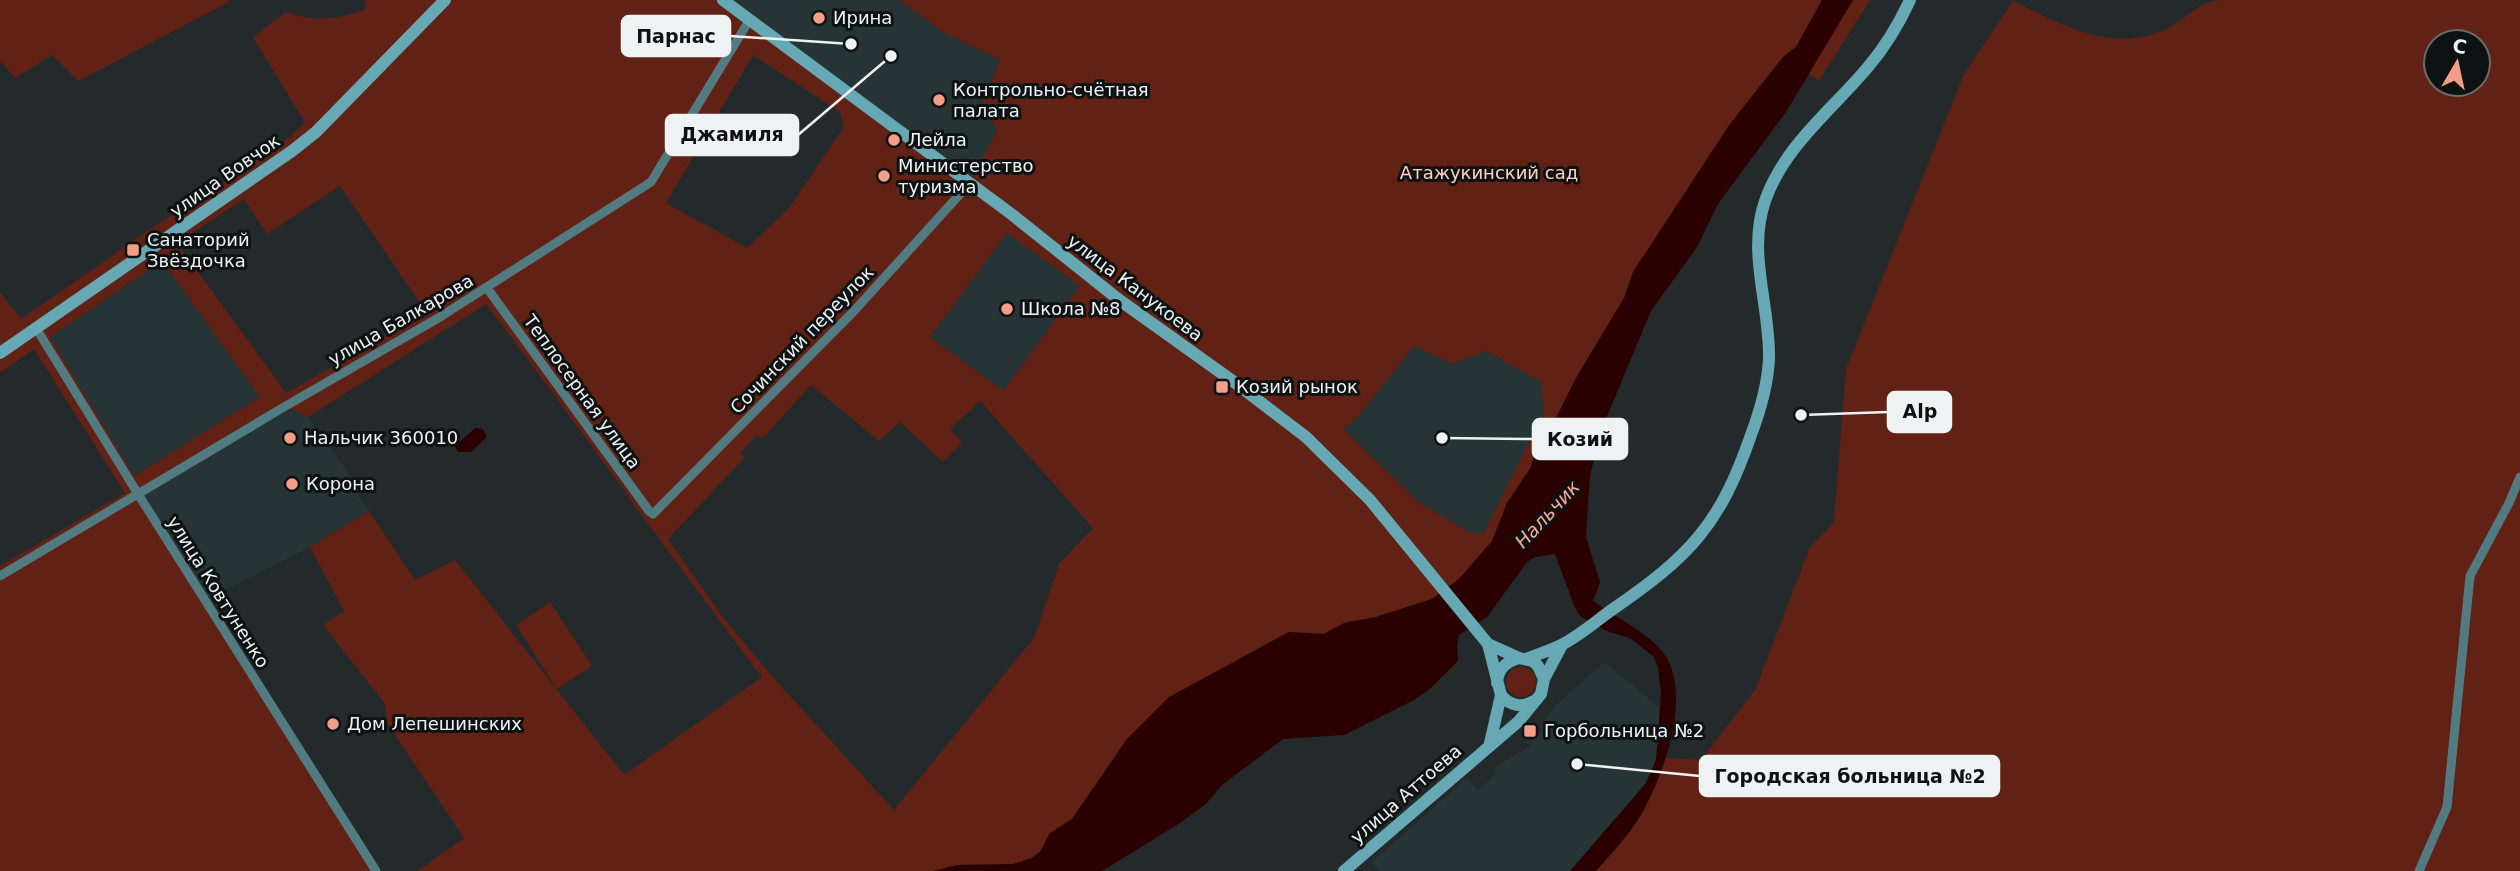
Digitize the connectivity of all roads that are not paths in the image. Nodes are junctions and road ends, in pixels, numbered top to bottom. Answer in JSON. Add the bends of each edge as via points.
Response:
{"nodes":[{"id":1,"x":446,"y":0,"type":"edge"},
{"id":2,"x":723,"y":0,"type":"edge"},
{"id":3,"x":1910,"y":0,"type":"edge"},
{"id":4,"x":750,"y":19,"type":"junction"},
{"id":5,"x":970,"y":183,"type":"junction"},
{"id":6,"x":487,"y":288,"type":"junction"},
{"id":7,"x":36,"y":328,"type":"junction"},
{"id":8,"x":0,"y":353,"type":"edge"},
{"id":9,"x":2520,"y":477,"type":"edge"},
{"id":10,"x":138,"y":494,"type":"junction"},
{"id":11,"x":652,"y":514,"type":"joint"},
{"id":12,"x":0,"y":576,"type":"edge"},
{"id":13,"x":1488,"y":644,"type":"junction"},
{"id":14,"x":1562,"y":645,"type":"junction"},
{"id":15,"x":1523,"y":659,"type":"junction"},
{"id":16,"x":1544,"y":679,"type":"junction"},
{"id":17,"x":1499,"y":689,"type":"junction"},
{"id":18,"x":1536,"y":700,"type":"junction"},
{"id":19,"x":1490,"y":743,"type":"junction"},
{"id":20,"x":376,"y":871,"type":"edge"},
{"id":21,"x":1344,"y":871,"type":"edge"},
{"id":22,"x":2419,"y":871,"type":"edge"}],
"edges":[{"from":1,"to":7,"type":"street","name":"улица Вовчок","via":[[300,145]]},
{"from":2,"to":4,"type":"street","name":"улица Канукоева"},
{"from":3,"to":14,"type":"street","via":[[1867,69],[1804,136],[1766,200],[1758,231],[1758,266],[1765,308],[1767,379],[1732,485],[1688,551],[1652,583]]},
{"from":4,"to":5,"type":"street","name":"улица Канукоева"},
{"from":4,"to":6,"type":"street","name":"улица Балкарова","via":[[651,182]]},
{"from":5,"to":11,"type":"street","name":"Сочинский переулок","via":[[854,311]]},
{"from":5,"to":13,"type":"street","name":"улица Канукоева","via":[[1306,437],[1370,500]]},
{"from":6,"to":10,"type":"street","name":"улица Балкарова"},
{"from":6,"to":11,"type":"street","name":"Теплосерная улица"},
{"from":7,"to":8,"type":"street","name":"улица Вовчок"},
{"from":7,"to":10,"type":"street","name":"улица Ковтуненко"},
{"from":9,"to":22,"type":"street","via":[[2470,576],[2446,807]]},
{"from":10,"to":12,"type":"street","name":"улица Балкарова"},
{"from":10,"to":20,"type":"street","name":"улица Ковтуненко"},
{"from":13,"to":15,"type":"street"},
{"from":13,"to":17,"type":"street"},
{"from":14,"to":15,"type":"street"},
{"from":14,"to":16,"type":"street"},
{"from":15,"to":16,"type":"street","via":[[1538,666]]},
{"from":15,"to":17,"type":"street","via":[[1501,669]]},
{"from":16,"to":18,"type":"street"},
{"from":17,"to":18,"type":"street","via":[[1506,700],[1517,705]]},
{"from":17,"to":19,"type":"street"},
{"from":18,"to":19,"type":"street","name":"улица Аттоева","via":[[1519,721]]},
{"from":19,"to":21,"type":"street","name":"улица Аттоева"}]}
